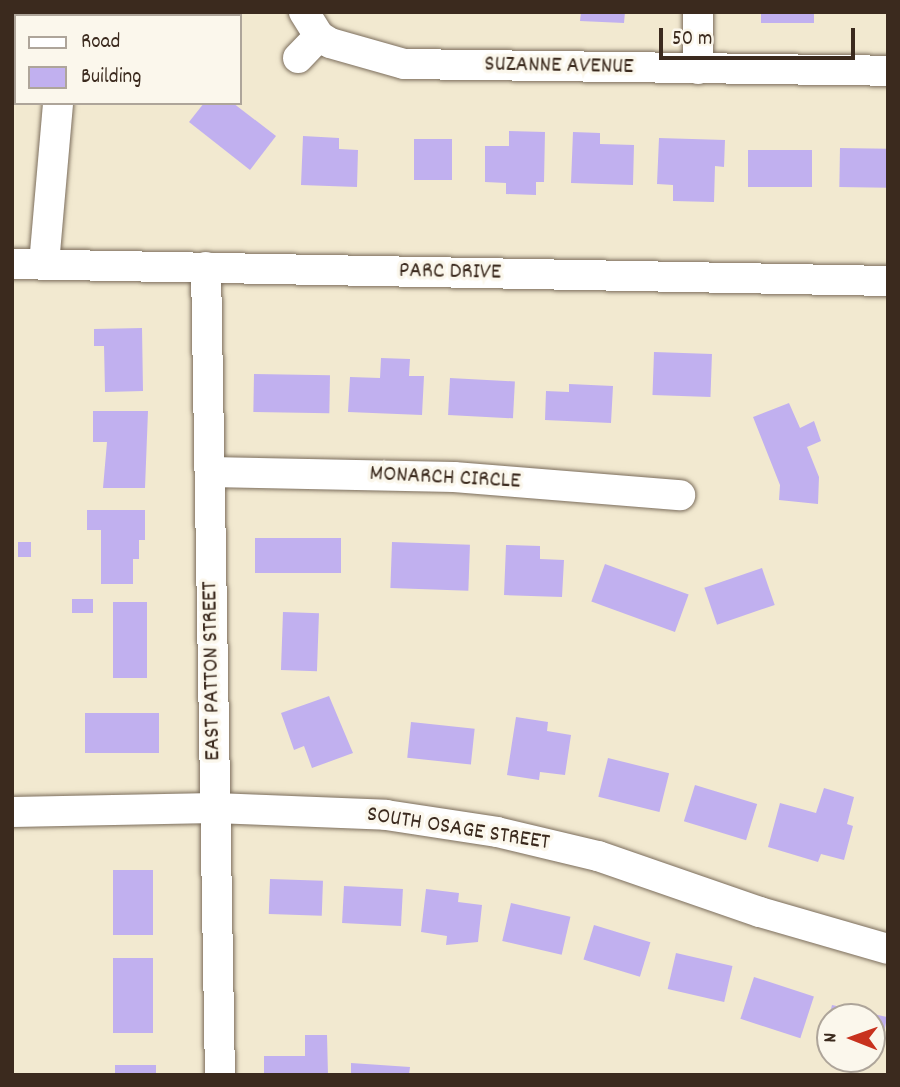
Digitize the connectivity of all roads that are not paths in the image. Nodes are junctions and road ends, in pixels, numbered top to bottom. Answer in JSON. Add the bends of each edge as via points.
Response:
{"nodes":[{"id":1,"x":698,"y":12,"type":"edge"},
{"id":2,"x":311,"y":24,"type":"edge"},
{"id":3,"x":298,"y":58,"type":"dead end"},
{"id":4,"x":698,"y":69,"type":"junction"},
{"id":5,"x":888,"y":71,"type":"edge"},
{"id":6,"x":58,"y":105,"type":"edge"},
{"id":7,"x":12,"y":264,"type":"edge"},
{"id":8,"x":44,"y":264,"type":"junction"},
{"id":9,"x":206,"y":267,"type":"junction"},
{"id":10,"x":888,"y":281,"type":"edge"},
{"id":11,"x":209,"y":471,"type":"junction"},
{"id":12,"x":680,"y":495,"type":"dead end"},
{"id":13,"x":215,"y":808,"type":"junction"},
{"id":14,"x":12,"y":812,"type":"edge"},
{"id":15,"x":888,"y":949,"type":"edge"},
{"id":16,"x":220,"y":1075,"type":"edge"}],
"edges":[{"from":1,"to":4,"type":"street"},
{"from":2,"to":3,"type":"street"},
{"from":2,"to":4,"type":"street","name":"SUZANNE AVENUE","via":[[404,64]]},
{"from":4,"to":5,"type":"street","name":"SUZANNE AVENUE"},
{"from":6,"to":8,"type":"street"},
{"from":7,"to":8,"type":"street","name":"PARC DRIVE"},
{"from":8,"to":9,"type":"street","name":"PARC DRIVE"},
{"from":9,"to":10,"type":"street","name":"PARC DRIVE"},
{"from":9,"to":11,"type":"street","name":"EAST PATTON STREET"},
{"from":11,"to":12,"type":"street","name":"MONARCH CIRCLE","via":[[454,477]]},
{"from":11,"to":13,"type":"street","name":"EAST PATTON STREET"},
{"from":13,"to":14,"type":"street","name":"SOUTH OSAGE STREET"},
{"from":13,"to":15,"type":"street","name":"SOUTH OSAGE STREET","via":[[386,814],[497,832],[598,856],[760,912]]},
{"from":13,"to":16,"type":"street","name":"EAST PATTON STREET"}]}
